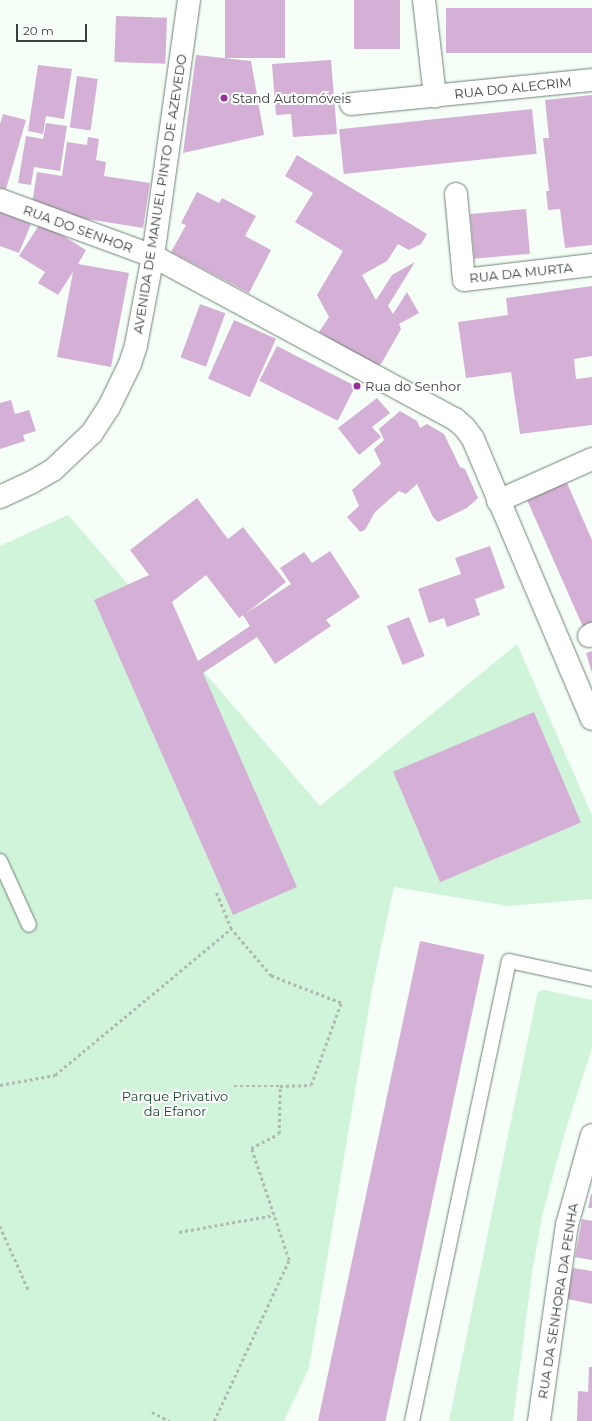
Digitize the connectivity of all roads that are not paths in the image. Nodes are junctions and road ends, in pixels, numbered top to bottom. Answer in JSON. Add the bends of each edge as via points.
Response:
{"nodes":[{"id":1,"x":188,"y":0,"type":"edge"},
{"id":2,"x":424,"y":0,"type":"edge"},
{"id":3,"x":592,"y":80,"type":"edge"},
{"id":4,"x":435,"y":96,"type":"junction"},
{"id":5,"x":351,"y":104,"type":"dead end"},
{"id":6,"x":456,"y":194,"type":"dead end"},
{"id":7,"x":0,"y":200,"type":"edge"},
{"id":8,"x":153,"y":256,"type":"junction"},
{"id":9,"x":592,"y":265,"type":"edge"},
{"id":10,"x":592,"y":458,"type":"edge"},
{"id":11,"x":0,"y":496,"type":"edge"},
{"id":12,"x":498,"y":501,"type":"junction"},
{"id":13,"x":592,"y":719,"type":"edge"},
{"id":14,"x":0,"y":861,"type":"edge"},
{"id":15,"x":29,"y":925,"type":"dead end"},
{"id":16,"x":592,"y":979,"type":"edge"},
{"id":17,"x":592,"y":1135,"type":"edge"},
{"id":18,"x":412,"y":1421,"type":"edge"},
{"id":19,"x":539,"y":1421,"type":"edge"}],
"edges":[{"from":1,"to":8,"type":"street","name":"AVENIDA DE MANUEL PINTO DE AZEVEDO"},
{"from":2,"to":4,"type":"street"},
{"from":3,"to":4,"type":"street","name":"RUA DO ALECRIM"},
{"from":4,"to":5,"type":"street","name":"RUA DO ALECRIM"},
{"from":6,"to":9,"type":"street","name":"RUA DA MURTA","via":[[464,280]]},
{"from":7,"to":8,"type":"street","name":"RUA DO SENHOR"},
{"from":8,"to":11,"type":"street","name":"AVENIDA DE MANUEL PINTO DE AZEVEDO","via":[[136,345],[130,364],[109,407],[92,433],[53,470]]},
{"from":8,"to":12,"type":"street","name":"RUA DO SENHOR","via":[[455,419],[473,439]]},
{"from":10,"to":12,"type":"street"},
{"from":12,"to":13,"type":"street","name":"RUA DO SENHOR"},
{"from":14,"to":15,"type":"lane"},
{"from":16,"to":18,"type":"lane","via":[[509,961]]},
{"from":17,"to":19,"type":"street","name":"RUA DA SENHORA DA PENHA","via":[[567,1225]]}]}
